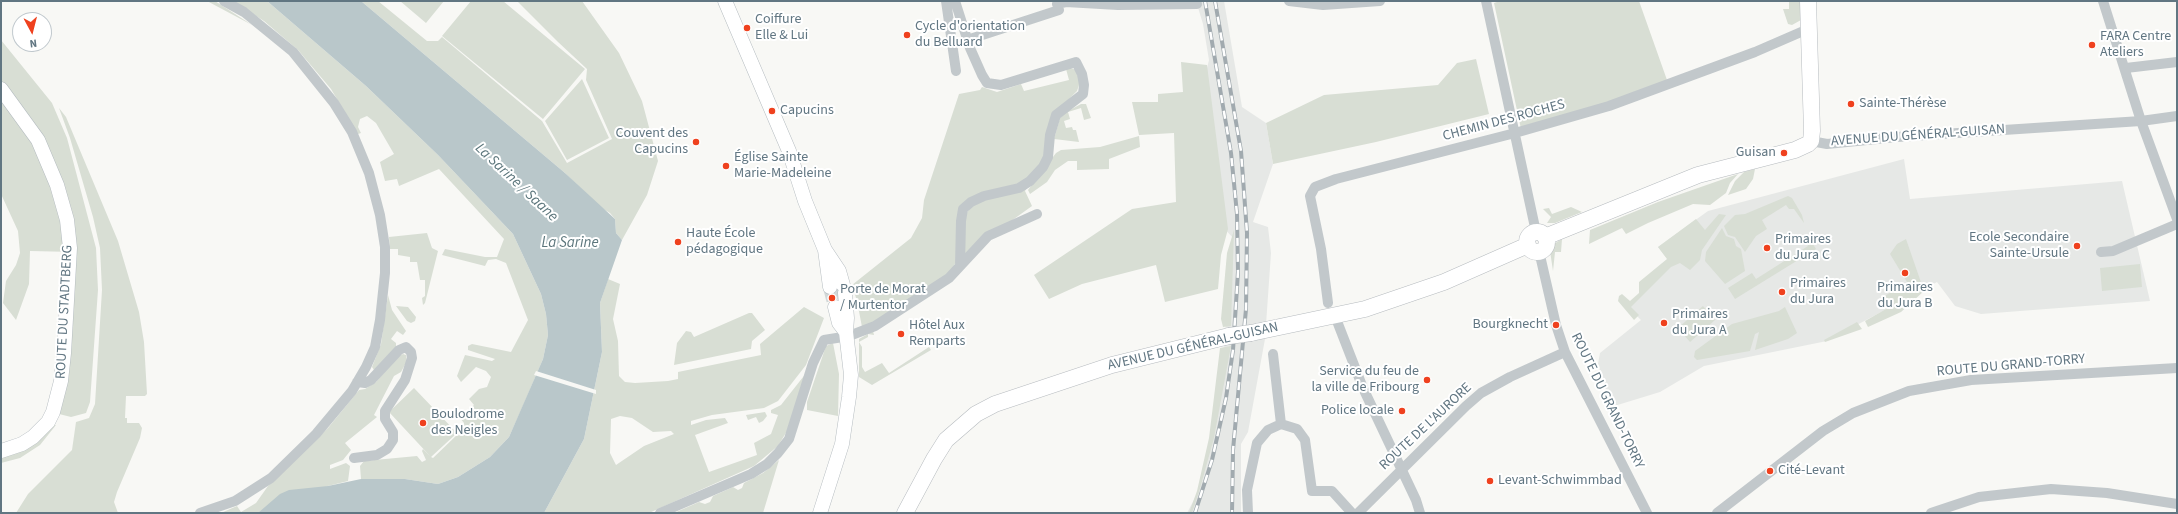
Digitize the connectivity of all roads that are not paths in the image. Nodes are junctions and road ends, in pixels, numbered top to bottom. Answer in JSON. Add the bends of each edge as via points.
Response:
{"nodes":[{"id":1,"x":224,"y":1,"type":"edge"},
{"id":2,"x":725,"y":1,"type":"edge"},
{"id":3,"x":946,"y":1,"type":"edge"},
{"id":4,"x":955,"y":1,"type":"edge"},
{"id":5,"x":1380,"y":1,"type":"edge"},
{"id":6,"x":1486,"y":1,"type":"edge"},
{"id":7,"x":1808,"y":1,"type":"edge"},
{"id":8,"x":2103,"y":1,"type":"edge"},
{"id":9,"x":1056,"y":2,"type":"edge"},
{"id":10,"x":1289,"y":2,"type":"edge"},
{"id":11,"x":1197,"y":4,"type":"dead end"},
{"id":12,"x":1808,"y":29,"type":"junction"},
{"id":13,"x":967,"y":40,"type":"junction"},
{"id":14,"x":2177,"y":62,"type":"edge"},
{"id":15,"x":2126,"y":68,"type":"junction"},
{"id":16,"x":956,"y":71,"type":"dead end"},
{"id":17,"x":1,"y":89,"type":"edge"},
{"id":18,"x":2177,"y":116,"type":"edge"},
{"id":19,"x":2142,"y":121,"type":"junction"},
{"id":20,"x":1515,"y":133,"type":"junction"},
{"id":21,"x":1810,"y":141,"type":"junction"},
{"id":22,"x":1037,"y":214,"type":"dead end"},
{"id":23,"x":2177,"y":219,"type":"edge"},
{"id":24,"x":2177,"y":224,"type":"edge"},
{"id":25,"x":1537,"y":242,"type":"junction"},
{"id":26,"x":2101,"y":252,"type":"dead end"},
{"id":27,"x":960,"y":266,"type":"junction"},
{"id":28,"x":835,"y":308,"type":"tunnel mouth"},
{"id":29,"x":1331,"y":309,"type":"junction"},
{"id":30,"x":846,"y":334,"type":"junction"},
{"id":31,"x":1565,"y":352,"type":"junction"},
{"id":32,"x":1272,"y":354,"type":"dead end"},
{"id":33,"x":2177,"y":368,"type":"edge"},
{"id":34,"x":357,"y":382,"type":"junction"},
{"id":35,"x":1281,"y":424,"type":"junction"},
{"id":36,"x":1,"y":451,"type":"edge"},
{"id":37,"x":354,"y":458,"type":"dead end"},
{"id":38,"x":1400,"y":471,"type":"junction"},
{"id":39,"x":2177,"y":504,"type":"edge"},
{"id":40,"x":200,"y":513,"type":"edge"},
{"id":41,"x":660,"y":513,"type":"edge"},
{"id":42,"x":820,"y":513,"type":"edge"},
{"id":43,"x":905,"y":513,"type":"edge"},
{"id":44,"x":1248,"y":513,"type":"edge"},
{"id":45,"x":1352,"y":513,"type":"edge"},
{"id":46,"x":1358,"y":513,"type":"edge"},
{"id":47,"x":1420,"y":513,"type":"edge"},
{"id":48,"x":1647,"y":513,"type":"edge"},
{"id":49,"x":1717,"y":513,"type":"edge"},
{"id":50,"x":1931,"y":513,"type":"edge"}],
"edges":[{"from":1,"to":34,"type":"street","via":[[244,12],[293,52],[334,103],[352,132],[369,173],[380,215],[385,247],[385,273],[375,347]]},
{"from":2,"to":30,"type":"main road","via":[[784,138],[839,288],[847,318]]},
{"from":3,"to":16,"type":"street"},
{"from":4,"to":13,"type":"street"},
{"from":5,"to":10,"type":"street","via":[[1323,5]]},
{"from":6,"to":20,"type":"street","name":"ROUTE DU GRAND-TORRY"},
{"from":7,"to":12,"type":"main road"},
{"from":8,"to":15,"type":"street"},
{"from":9,"to":11,"type":"street"},
{"from":9,"to":13,"type":"street","via":[[1059,10]]},
{"from":12,"to":20,"type":"street","name":"CHEMIN DES ROCHES","via":[[1755,52],[1609,106]]},
{"from":12,"to":21,"type":"main road","via":[[1812,131]]},
{"from":13,"to":27,"type":"street","via":[[982,76],[988,83],[1001,85],[1076,62],[1084,85],[1083,94],[1056,115],[1050,135],[1048,157],[1030,181],[1019,188],[984,196],[971,202],[963,210]]},
{"from":14,"to":15,"type":"street"},
{"from":15,"to":19,"type":"street"},
{"from":17,"to":36,"type":"main road","name":"ROUTE DU STADTBERG","via":[[38,140],[57,185],[67,220],[70,248],[64,353],[61,381],[53,412],[48,422],[33,438]]},
{"from":18,"to":19,"type":"street","name":"AVENUE DU GÉNÉRAL-GUISAN"},
{"from":19,"to":21,"type":"street","name":"AVENUE DU GÉNÉRAL-GUISAN","via":[[1827,144]]},
{"from":19,"to":23,"type":"street"},
{"from":20,"to":25,"type":"street","name":"ROUTE DU GRAND-TORRY"},
{"from":20,"to":29,"type":"street","name":"CHEMIN DES ROCHES","via":[[1315,186],[1310,196]]},
{"from":21,"to":25,"type":"main road","name":"AVENUE DU GÉNÉRAL-GUISAN","via":[[1795,150],[1698,175]]},
{"from":22,"to":27,"type":"street","via":[[988,236]]},
{"from":24,"to":26,"type":"street","via":[[2113,251]]},
{"from":25,"to":29,"type":"main road","name":"AVENUE DU GÉNÉRAL-GUISAN","via":[[1444,282],[1365,308]]},
{"from":25,"to":31,"type":"street","name":"ROUTE DU GRAND-TORRY","via":[[1556,325]]},
{"from":27,"to":30,"type":"street","via":[[949,278],[875,326]]},
{"from":28,"to":30,"type":"main road","via":[[839,323]]},
{"from":29,"to":38,"type":"street","name":"CHEMIN DES ROCHES"},
{"from":29,"to":43,"type":"main road","name":"AVENUE DU GÉNÉRAL-GUISAN","bridge":true,"via":[[1251,333],[1229,336],[1112,365],[1002,401],[976,414],[946,440]]},
{"from":30,"to":41,"type":"street","via":[[824,340],[813,363],[789,439],[778,453],[751,474]]},
{"from":30,"to":42,"type":"main road","via":[[851,375],[846,423]]},
{"from":31,"to":38,"type":"street","name":"ROUTE DE L'AURORE","via":[[1510,376],[1481,394]]},
{"from":31,"to":48,"type":"street","name":"ROUTE DU GRAND-TORRY"},
{"from":32,"to":35,"type":"street"},
{"from":33,"to":49,"type":"street","name":"ROUTE DU GRAND-TORRY","via":[[1971,380],[1909,391],[1873,404],[1823,431]]},
{"from":34,"to":37,"type":"street","via":[[365,383],[371,380],[399,350],[406,347],[411,352],[412,358],[405,380],[385,411],[385,420],[393,432],[393,440],[387,449],[377,455]]},
{"from":34,"to":40,"type":"street","via":[[316,434],[271,478],[235,500]]},
{"from":35,"to":44,"type":"street","via":[[1268,430],[1256,443],[1247,490]]},
{"from":35,"to":45,"type":"street","via":[[1297,429],[1305,440],[1312,491],[1332,491]]},
{"from":38,"to":46,"type":"street","name":"ROUTE DE L'AURORE"},
{"from":38,"to":47,"type":"street","name":"CHEMIN DES ROCHES"},
{"from":39,"to":50,"type":"street","via":[[2107,493],[2051,489],[1979,497]]}]}
